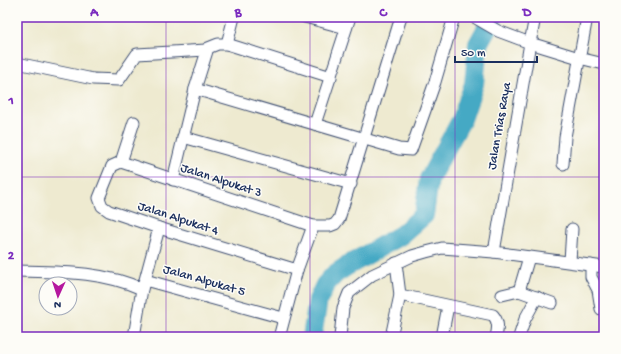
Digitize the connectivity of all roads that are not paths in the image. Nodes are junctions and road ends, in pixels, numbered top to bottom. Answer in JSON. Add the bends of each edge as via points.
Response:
{"nodes":[{"id":1,"x":234,"y":17,"type":"edge"},
{"id":2,"x":305,"y":17,"type":"edge"},
{"id":3,"x":401,"y":17,"type":"edge"},
{"id":4,"x":454,"y":17,"type":"edge"},
{"id":5,"x":474,"y":17,"type":"edge"},
{"id":6,"x":535,"y":17,"type":"edge"},
{"id":7,"x":587,"y":17,"type":"edge"},
{"id":8,"x":348,"y":22,"type":"edge"},
{"id":9,"x":530,"y":43,"type":"junction"},
{"id":10,"x":227,"y":44,"type":"junction"},
{"id":11,"x":206,"y":50,"type":"junction"},
{"id":12,"x":579,"y":58,"type":"junction"},
{"id":13,"x":17,"y":63,"type":"edge"},
{"id":14,"x":604,"y":64,"type":"edge"},
{"id":15,"x":331,"y":77,"type":"junction"},
{"id":16,"x":195,"y":89,"type":"junction"},
{"id":17,"x":134,"y":122,"type":"dead end"},
{"id":18,"x":315,"y":124,"type":"junction"},
{"id":19,"x":183,"y":137,"type":"junction"},
{"id":20,"x":364,"y":138,"type":"junction"},
{"id":21,"x":121,"y":162,"type":"junction"},
{"id":22,"x":563,"y":164,"type":"dead end"},
{"id":23,"x":173,"y":180,"type":"junction"},
{"id":24,"x":351,"y":184,"type":"junction"},
{"id":25,"x":313,"y":226,"type":"junction"},
{"id":26,"x":159,"y":228,"type":"junction"},
{"id":27,"x":572,"y":229,"type":"dead end"},
{"id":28,"x":494,"y":252,"type":"junction"},
{"id":29,"x":529,"y":257,"type":"junction"},
{"id":30,"x":570,"y":261,"type":"junction"},
{"id":31,"x":396,"y":264,"type":"junction"},
{"id":32,"x":591,"y":265,"type":"junction"},
{"id":33,"x":604,"y":267,"type":"edge"},
{"id":34,"x":297,"y":270,"type":"junction"},
{"id":35,"x":17,"y":271,"type":"edge"},
{"id":36,"x":144,"y":284,"type":"junction"},
{"id":37,"x":519,"y":291,"type":"junction"},
{"id":38,"x":400,"y":295,"type":"junction"},
{"id":39,"x":502,"y":295,"type":"dead end"},
{"id":40,"x":537,"y":298,"type":"junction"},
{"id":41,"x":552,"y":303,"type":"dead end"},
{"id":42,"x":448,"y":306,"type":"junction"},
{"id":43,"x":601,"y":309,"type":"dead end"},
{"id":44,"x":283,"y":318,"type":"junction"},
{"id":45,"x":280,"y":334,"type":"dead end"},
{"id":46,"x":134,"y":337,"type":"edge"},
{"id":47,"x":340,"y":337,"type":"edge"},
{"id":48,"x":391,"y":337,"type":"edge"},
{"id":49,"x":442,"y":337,"type":"edge"},
{"id":50,"x":496,"y":337,"type":"edge"},
{"id":51,"x":519,"y":337,"type":"edge"}],
"edges":[{"from":1,"to":10,"type":"street"},
{"from":2,"to":8,"type":"street"},
{"from":3,"to":20,"type":"street"},
{"from":4,"to":20,"type":"street","via":[[412,150],[399,149]]},
{"from":5,"to":9,"type":"street","via":[[498,31]]},
{"from":6,"to":9,"type":"street","name":"Jalan Trias Raya"},
{"from":7,"to":12,"type":"street"},
{"from":8,"to":15,"type":"street"},
{"from":9,"to":12,"type":"street"},
{"from":9,"to":28,"type":"street","name":"Jalan Trias Raya"},
{"from":10,"to":11,"type":"street","via":[[218,44]]},
{"from":10,"to":15,"type":"street"},
{"from":11,"to":13,"type":"street","via":[[137,54],[119,80],[93,78]]},
{"from":11,"to":16,"type":"street"},
{"from":12,"to":14,"type":"street"},
{"from":12,"to":22,"type":"street","via":[[565,137]]},
{"from":15,"to":18,"type":"street"},
{"from":16,"to":18,"type":"street"},
{"from":16,"to":19,"type":"street"},
{"from":17,"to":21,"type":"street"},
{"from":18,"to":20,"type":"street"},
{"from":19,"to":23,"type":"street"},
{"from":19,"to":24,"type":"street"},
{"from":20,"to":24,"type":"street"},
{"from":21,"to":23,"type":"street","name":"Jalan Alpukat 3"},
{"from":21,"to":26,"type":"street","name":"Jalan Alpukat 4","via":[[112,166],[108,173],[99,198],[102,206],[109,211]]},
{"from":23,"to":25,"type":"street","name":"Jalan Alpukat 3"},
{"from":24,"to":25,"type":"street","via":[[335,224]]},
{"from":25,"to":34,"type":"street"},
{"from":26,"to":34,"type":"street","name":"Jalan Alpukat 4"},
{"from":26,"to":36,"type":"street","name":"Jalan Alpukat 5"},
{"from":27,"to":30,"type":"street"},
{"from":28,"to":29,"type":"street"},
{"from":28,"to":31,"type":"street","via":[[442,248],[412,256]]},
{"from":29,"to":30,"type":"street"},
{"from":29,"to":37,"type":"street"},
{"from":30,"to":32,"type":"street"},
{"from":31,"to":38,"type":"street"},
{"from":31,"to":47,"type":"street","via":[[372,276],[349,293],[343,308]]},
{"from":32,"to":33,"type":"street"},
{"from":32,"to":43,"type":"street","via":[[591,277],[598,290]]},
{"from":34,"to":44,"type":"street"},
{"from":35,"to":36,"type":"street","via":[[95,275]]},
{"from":36,"to":44,"type":"street","name":"Jalan Alpukat 5"},
{"from":36,"to":46,"type":"street"},
{"from":37,"to":39,"type":"street"},
{"from":37,"to":40,"type":"street"},
{"from":38,"to":42,"type":"street"},
{"from":38,"to":48,"type":"street"},
{"from":40,"to":41,"type":"street"},
{"from":40,"to":51,"type":"street","via":[[525,319]]},
{"from":42,"to":49,"type":"street"},
{"from":42,"to":50,"type":"street","via":[[493,315],[497,320]]},
{"from":44,"to":45,"type":"street"}]}
